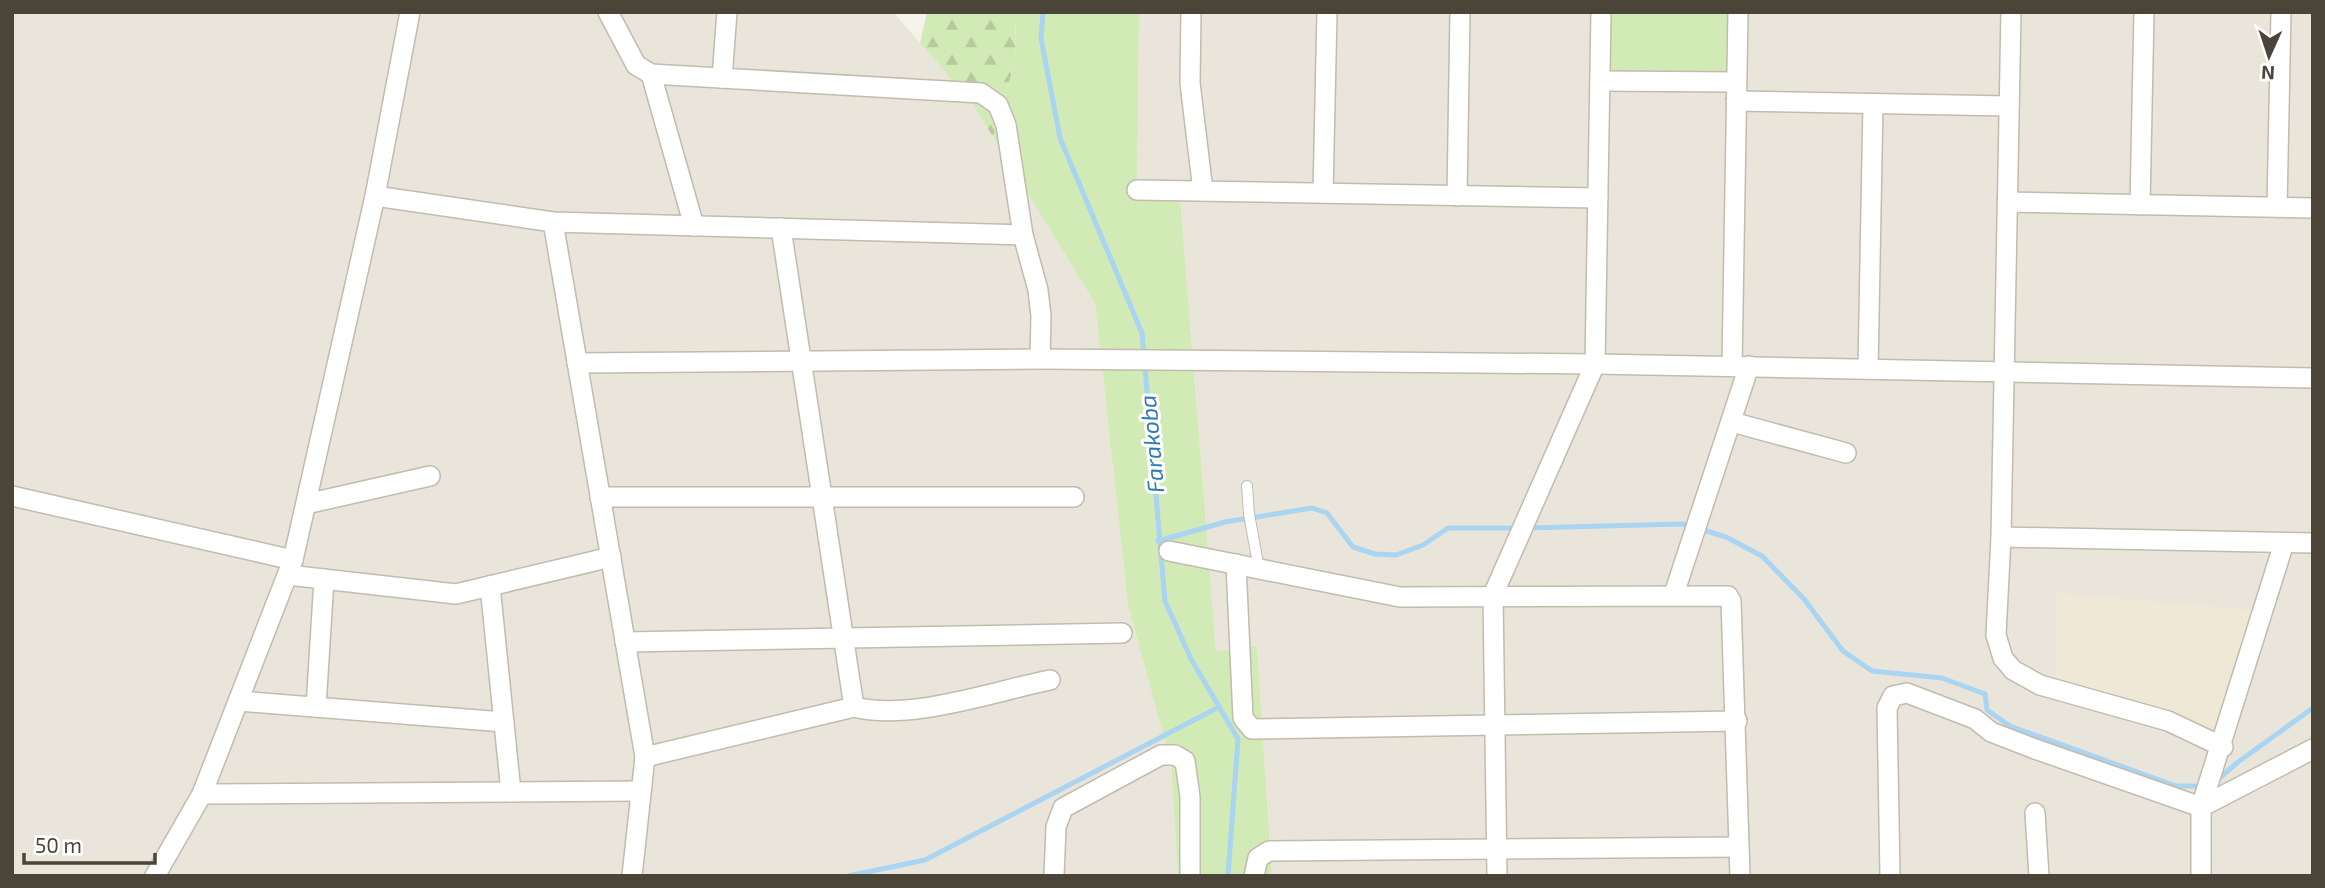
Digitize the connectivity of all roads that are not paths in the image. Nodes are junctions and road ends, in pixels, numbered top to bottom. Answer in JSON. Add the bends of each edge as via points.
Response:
{"nodes":[{"id":1,"x":410,"y":12,"type":"edge"},
{"id":2,"x":608,"y":12,"type":"edge"},
{"id":3,"x":727,"y":12,"type":"edge"},
{"id":4,"x":1191,"y":12,"type":"edge"},
{"id":5,"x":1326,"y":12,"type":"edge"},
{"id":6,"x":1460,"y":12,"type":"edge"},
{"id":7,"x":1601,"y":12,"type":"edge"},
{"id":8,"x":1738,"y":12,"type":"edge"},
{"id":9,"x":2011,"y":12,"type":"edge"},
{"id":10,"x":2144,"y":12,"type":"edge"},
{"id":11,"x":2281,"y":12,"type":"edge"},
{"id":12,"x":651,"y":75,"type":"junction"},
{"id":13,"x":722,"y":78,"type":"junction"},
{"id":14,"x":1600,"y":80,"type":"junction"},
{"id":15,"x":1736,"y":92,"type":"junction"},
{"id":16,"x":1873,"y":104,"type":"junction"},
{"id":17,"x":2009,"y":106,"type":"junction"},
{"id":18,"x":1137,"y":190,"type":"dead end"},
{"id":19,"x":1203,"y":191,"type":"junction"},
{"id":20,"x":1323,"y":193,"type":"junction"},
{"id":21,"x":375,"y":196,"type":"junction"},
{"id":22,"x":1457,"y":196,"type":"junction"},
{"id":23,"x":1598,"y":198,"type":"junction"},
{"id":24,"x":2007,"y":202,"type":"junction"},
{"id":25,"x":2140,"y":205,"type":"junction"},
{"id":26,"x":2277,"y":208,"type":"junction"},
{"id":27,"x":2313,"y":208,"type":"edge"},
{"id":28,"x":553,"y":222,"type":"junction"},
{"id":29,"x":694,"y":226,"type":"junction"},
{"id":30,"x":780,"y":228,"type":"junction"},
{"id":31,"x":1023,"y":235,"type":"junction"},
{"id":32,"x":1040,"y":359,"type":"junction"},
{"id":33,"x":800,"y":361,"type":"junction"},
{"id":34,"x":577,"y":363,"type":"junction"},
{"id":35,"x":1595,"y":364,"type":"junction"},
{"id":36,"x":1740,"y":366,"type":"junction"},
{"id":37,"x":1868,"y":369,"type":"junction"},
{"id":38,"x":2004,"y":372,"type":"junction"},
{"id":39,"x":2313,"y":378,"type":"edge"},
{"id":40,"x":1732,"y":422,"type":"junction"},
{"id":41,"x":1846,"y":453,"type":"dead end"},
{"id":42,"x":430,"y":476,"type":"dead end"},
{"id":43,"x":1247,"y":486,"type":"dead end"},
{"id":44,"x":12,"y":496,"type":"edge"},
{"id":45,"x":600,"y":497,"type":"junction"},
{"id":46,"x":1074,"y":497,"type":"dead end"},
{"id":47,"x":821,"y":498,"type":"junction"},
{"id":48,"x":306,"y":504,"type":"junction"},
{"id":49,"x":2001,"y":537,"type":"junction"},
{"id":50,"x":2284,"y":542,"type":"junction"},
{"id":51,"x":2313,"y":543,"type":"edge"},
{"id":52,"x":1169,"y":551,"type":"dead end"},
{"id":53,"x":611,"y":557,"type":"junction"},
{"id":54,"x":1236,"y":565,"type":"junction"},
{"id":55,"x":290,"y":568,"type":"junction"},
{"id":56,"x":1259,"y":569,"type":"junction"},
{"id":57,"x":324,"y":579,"type":"junction"},
{"id":58,"x":490,"y":586,"type":"junction"},
{"id":59,"x":1674,"y":594,"type":"junction"},
{"id":60,"x":1493,"y":595,"type":"junction"},
{"id":61,"x":1122,"y":633,"type":"dead end"},
{"id":62,"x":843,"y":638,"type":"junction"},
{"id":63,"x":625,"y":642,"type":"junction"},
{"id":64,"x":1050,"y":680,"type":"dead end"},
{"id":65,"x":239,"y":701,"type":"junction"},
{"id":66,"x":316,"y":707,"type":"junction"},
{"id":67,"x":854,"y":707,"type":"junction"},
{"id":68,"x":1737,"y":721,"type":"junction"},
{"id":69,"x":504,"y":722,"type":"junction"},
{"id":70,"x":1496,"y":725,"type":"junction"},
{"id":71,"x":2222,"y":747,"type":"junction"},
{"id":72,"x":2313,"y":749,"type":"edge"},
{"id":73,"x":645,"y":757,"type":"junction"},
{"id":74,"x":639,"y":791,"type":"junction"},
{"id":75,"x":511,"y":792,"type":"junction"},
{"id":76,"x":202,"y":794,"type":"junction"},
{"id":77,"x":2204,"y":798,"type":"junction"},
{"id":78,"x":2035,"y":813,"type":"dead end"},
{"id":79,"x":1739,"y":847,"type":"junction"},
{"id":80,"x":1497,"y":849,"type":"junction"},
{"id":81,"x":155,"y":876,"type":"edge"},
{"id":82,"x":632,"y":876,"type":"edge"},
{"id":83,"x":1054,"y":876,"type":"edge"},
{"id":84,"x":1190,"y":876,"type":"edge"},
{"id":85,"x":1254,"y":876,"type":"edge"},
{"id":86,"x":1497,"y":876,"type":"edge"},
{"id":87,"x":1740,"y":876,"type":"edge"},
{"id":88,"x":1890,"y":876,"type":"edge"},
{"id":89,"x":2039,"y":876,"type":"edge"},
{"id":90,"x":2201,"y":876,"type":"edge"}],
"edges":[{"from":1,"to":21,"type":"street"},
{"from":2,"to":12,"type":"street","via":[[636,65]]},
{"from":3,"to":13,"type":"street"},
{"from":4,"to":19,"type":"street","via":[[1190,83]]},
{"from":5,"to":20,"type":"street"},
{"from":6,"to":22,"type":"street"},
{"from":7,"to":14,"type":"street"},
{"from":8,"to":15,"type":"street"},
{"from":9,"to":17,"type":"street"},
{"from":10,"to":25,"type":"street"},
{"from":11,"to":26,"type":"street"},
{"from":12,"to":13,"type":"street"},
{"from":12,"to":29,"type":"street"},
{"from":13,"to":31,"type":"street","via":[[991,97],[1006,125]]},
{"from":14,"to":15,"type":"street"},
{"from":14,"to":23,"type":"street"},
{"from":15,"to":16,"type":"street"},
{"from":15,"to":36,"type":"street"},
{"from":16,"to":17,"type":"street"},
{"from":16,"to":37,"type":"street"},
{"from":17,"to":24,"type":"street"},
{"from":18,"to":19,"type":"street"},
{"from":19,"to":20,"type":"street"},
{"from":20,"to":22,"type":"street"},
{"from":21,"to":28,"type":"street"},
{"from":21,"to":48,"type":"street"},
{"from":22,"to":23,"type":"street"},
{"from":23,"to":35,"type":"street"},
{"from":24,"to":25,"type":"street"},
{"from":24,"to":38,"type":"street"},
{"from":25,"to":26,"type":"street"},
{"from":26,"to":27,"type":"street"},
{"from":28,"to":29,"type":"street"},
{"from":28,"to":34,"type":"street"},
{"from":29,"to":30,"type":"street"},
{"from":30,"to":31,"type":"street"},
{"from":30,"to":33,"type":"street"},
{"from":31,"to":32,"type":"street","via":[[1040,303]]},
{"from":32,"to":33,"type":"street"},
{"from":32,"to":35,"type":"street"},
{"from":33,"to":34,"type":"street"},
{"from":33,"to":47,"type":"street"},
{"from":34,"to":45,"type":"street"},
{"from":35,"to":36,"type":"street"},
{"from":35,"to":60,"type":"street"},
{"from":36,"to":37,"type":"street"},
{"from":36,"to":40,"type":"street"},
{"from":37,"to":38,"type":"street"},
{"from":38,"to":39,"type":"street"},
{"from":38,"to":49,"type":"street"},
{"from":40,"to":41,"type":"street"},
{"from":40,"to":59,"type":"street"},
{"from":42,"to":48,"type":"street"},
{"from":43,"to":56,"type":"lane"},
{"from":44,"to":55,"type":"street"},
{"from":45,"to":47,"type":"street"},
{"from":45,"to":53,"type":"street"},
{"from":46,"to":47,"type":"street"},
{"from":47,"to":62,"type":"street"},
{"from":48,"to":55,"type":"street"},
{"from":49,"to":50,"type":"street"},
{"from":49,"to":71,"type":"street","via":[[1996,635],[2013,670],[2040,685],[2168,721]]},
{"from":50,"to":51,"type":"street"},
{"from":50,"to":71,"type":"street"},
{"from":52,"to":54,"type":"street"},
{"from":53,"to":58,"type":"street"},
{"from":53,"to":63,"type":"street"},
{"from":54,"to":56,"type":"street"},
{"from":54,"to":70,"type":"street","via":[[1243,718],[1252,729]]},
{"from":55,"to":57,"type":"street"},
{"from":55,"to":65,"type":"street"},
{"from":56,"to":60,"type":"street","via":[[1400,597]]},
{"from":57,"to":58,"type":"street","via":[[433,594]]},
{"from":57,"to":66,"type":"street"},
{"from":58,"to":69,"type":"street"},
{"from":59,"to":60,"type":"street"},
{"from":59,"to":68,"type":"street","via":[[1721,594],[1731,601]]},
{"from":60,"to":70,"type":"street"},
{"from":61,"to":62,"type":"street"},
{"from":62,"to":63,"type":"street"},
{"from":62,"to":67,"type":"street"},
{"from":63,"to":73,"type":"street"},
{"from":64,"to":67,"type":"street","via":[[889,713]]},
{"from":65,"to":66,"type":"street"},
{"from":65,"to":76,"type":"street"},
{"from":66,"to":69,"type":"street"},
{"from":67,"to":73,"type":"street"},
{"from":68,"to":70,"type":"street"},
{"from":68,"to":79,"type":"street"},
{"from":69,"to":75,"type":"street"},
{"from":70,"to":80,"type":"street"},
{"from":71,"to":77,"type":"street"},
{"from":72,"to":77,"type":"street"},
{"from":73,"to":74,"type":"street"},
{"from":74,"to":75,"type":"street"},
{"from":74,"to":82,"type":"street"},
{"from":75,"to":76,"type":"street"},
{"from":76,"to":81,"type":"street"},
{"from":77,"to":88,"type":"street","via":[[2035,749],[1907,693],[1893,696],[1886,708]]},
{"from":77,"to":90,"type":"street"},
{"from":78,"to":89,"type":"street"},
{"from":79,"to":80,"type":"street"},
{"from":79,"to":87,"type":"street"},
{"from":80,"to":85,"type":"street","via":[[1269,850],[1258,858]]},
{"from":80,"to":86,"type":"street"},
{"from":83,"to":84,"type":"street","via":[[1056,827],[1063,808],[1161,755],[1185,761]]}]}
